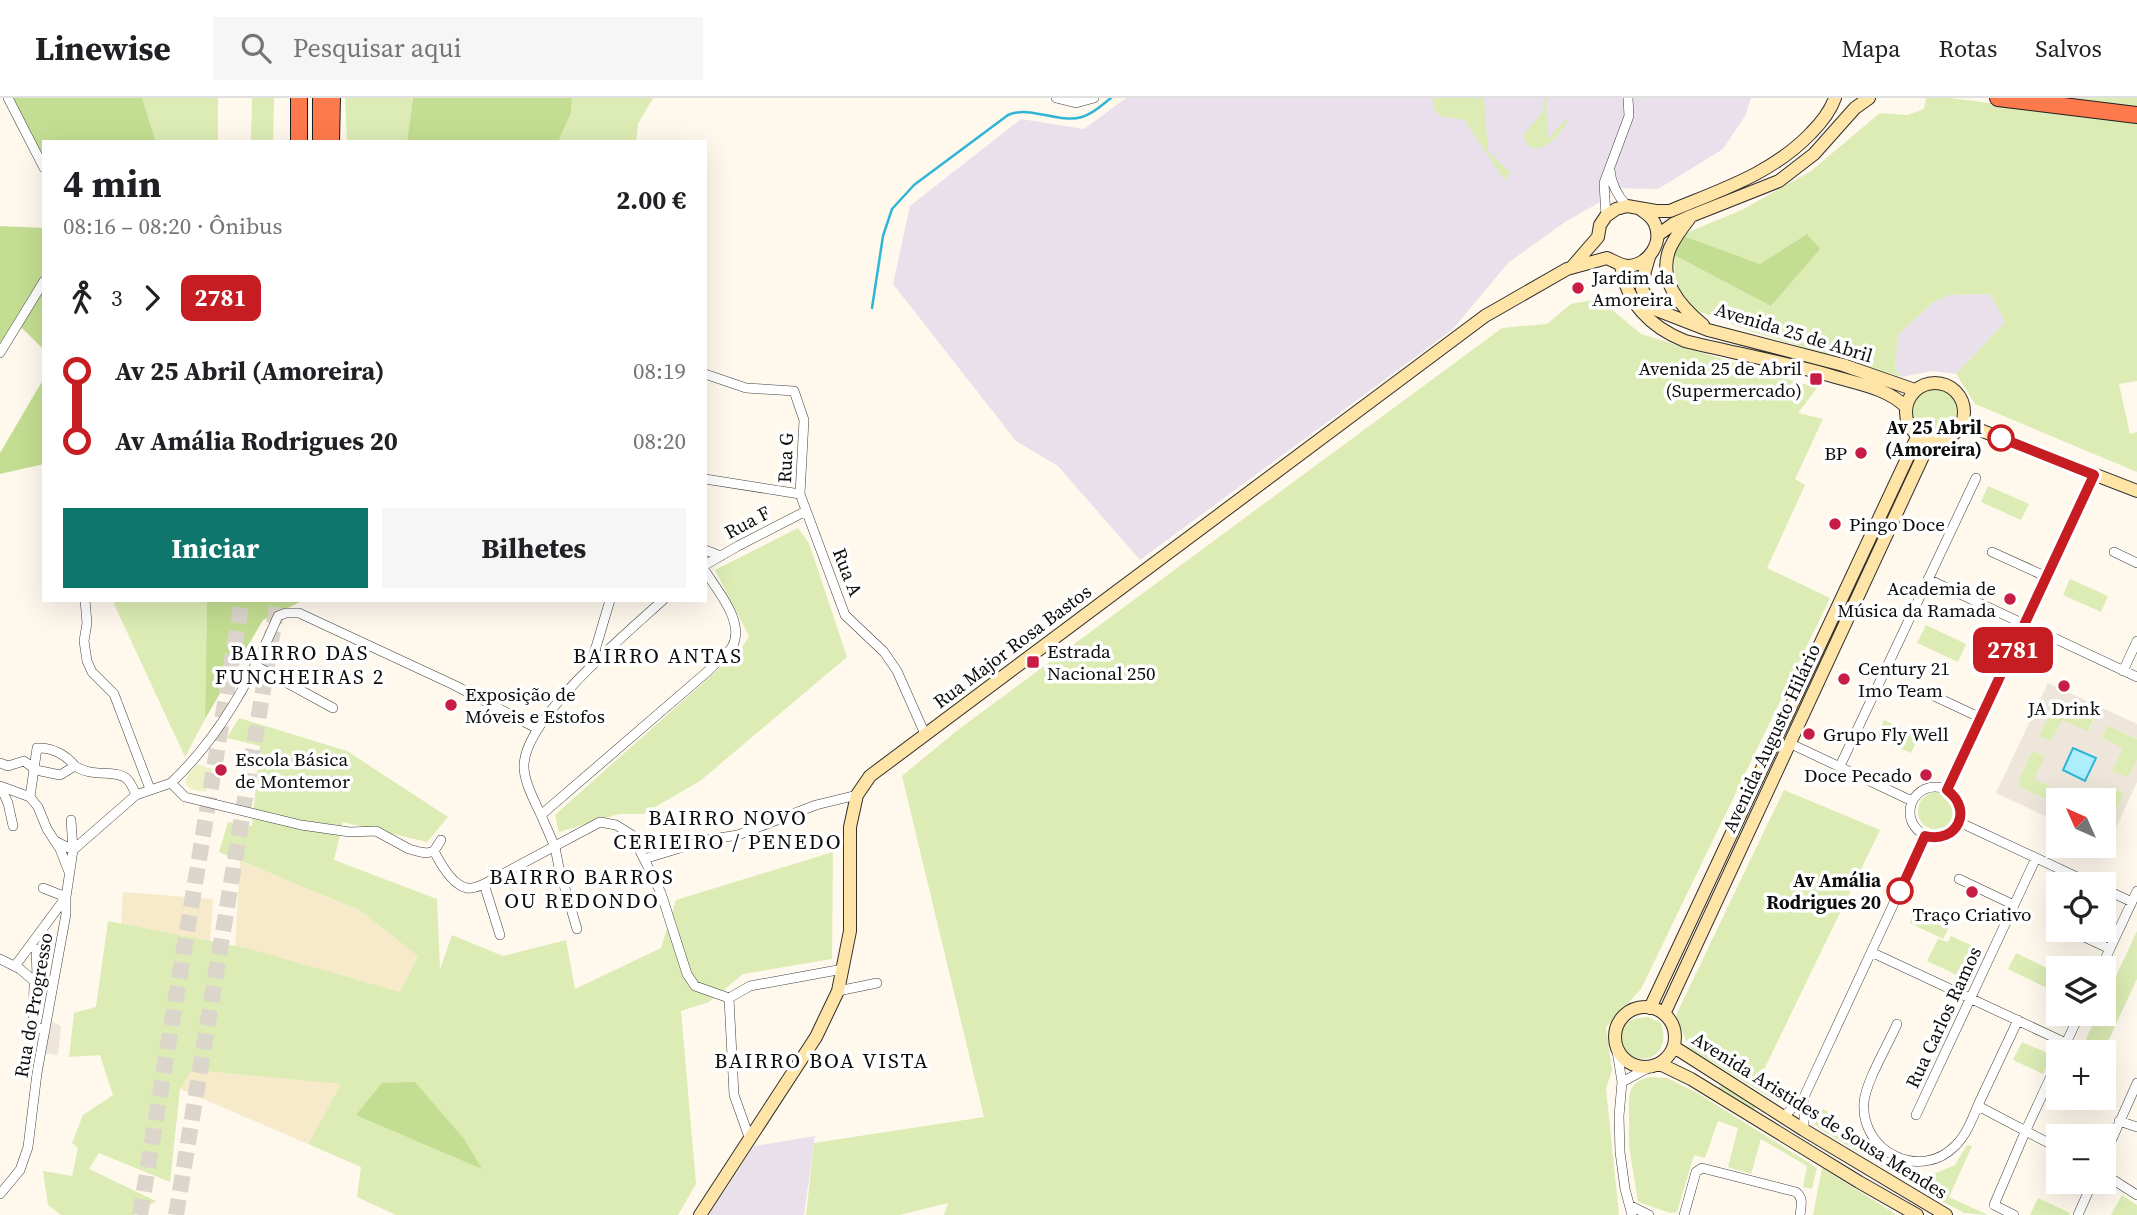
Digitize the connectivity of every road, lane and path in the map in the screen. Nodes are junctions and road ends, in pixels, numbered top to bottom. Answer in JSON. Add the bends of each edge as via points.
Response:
{"nodes":[{"id":1,"x":8,"y":98,"type":"edge"},
{"id":2,"x":299,"y":98,"type":"edge"},
{"id":3,"x":321,"y":98,"type":"edge"},
{"id":4,"x":332,"y":98,"type":"edge"},
{"id":5,"x":1056,"y":98,"type":"edge"},
{"id":6,"x":1094,"y":98,"type":"edge"},
{"id":7,"x":1628,"y":98,"type":"edge"},
{"id":8,"x":1835,"y":98,"type":"edge"},
{"id":9,"x":1869,"y":98,"type":"edge"},
{"id":10,"x":1998,"y":98,"type":"edge"},
{"id":11,"x":2137,"y":116,"type":"edge"},
{"id":12,"x":299,"y":140,"type":"edge"},
{"id":13,"x":321,"y":140,"type":"edge"},
{"id":14,"x":331,"y":140,"type":"edge"},
{"id":15,"x":42,"y":164,"type":"edge"},
{"id":16,"x":1610,"y":164,"type":"junction"},
{"id":17,"x":1633,"y":207,"type":"junction"},
{"id":18,"x":1606,"y":216,"type":"junction"},
{"id":19,"x":1691,"y":216,"type":"junction"},
{"id":20,"x":1658,"y":235,"type":"junction"},
{"id":21,"x":1598,"y":237,"type":"junction"},
{"id":22,"x":1649,"y":256,"type":"junction"},
{"id":23,"x":1608,"y":258,"type":"junction"},
{"id":24,"x":1620,"y":265,"type":"junction"},
{"id":25,"x":1573,"y":267,"type":"junction"},
{"id":26,"x":42,"y":284,"type":"edge"},
{"id":27,"x":1708,"y":330,"type":"junction"},
{"id":28,"x":0,"y":353,"type":"edge"},
{"id":29,"x":707,"y":375,"type":"edge"},
{"id":30,"x":1916,"y":390,"type":"junction"},
{"id":31,"x":1906,"y":407,"type":"junction"},
{"id":32,"x":1962,"y":423,"type":"junction"},
{"id":33,"x":1918,"y":435,"type":"junction"},
{"id":34,"x":1932,"y":441,"type":"junction"},
{"id":35,"x":2094,"y":475,"type":"junction"},
{"id":36,"x":1976,"y":478,"type":"dead end"},
{"id":37,"x":707,"y":479,"type":"edge"},
{"id":38,"x":2137,"y":491,"type":"edge"},
{"id":39,"x":800,"y":494,"type":"junction"},
{"id":40,"x":806,"y":511,"type":"junction"},
{"id":41,"x":707,"y":551,"type":"edge"},
{"id":42,"x":1992,"y":552,"type":"dead end"},
{"id":43,"x":2114,"y":552,"type":"dead end"},
{"id":44,"x":721,"y":556,"type":"junction"},
{"id":45,"x":2137,"y":563,"type":"edge"},
{"id":46,"x":707,"y":566,"type":"edge"},
{"id":47,"x":707,"y":572,"type":"edge"},
{"id":48,"x":2047,"y":577,"type":"junction"},
{"id":49,"x":1928,"y":579,"type":"junction"},
{"id":50,"x":85,"y":602,"type":"edge"},
{"id":51,"x":608,"y":602,"type":"edge"},
{"id":52,"x":661,"y":602,"type":"edge"},
{"id":53,"x":2025,"y":624,"type":"junction"},
{"id":54,"x":2137,"y":641,"type":"edge"},
{"id":55,"x":590,"y":666,"type":"junction"},
{"id":56,"x":256,"y":667,"type":"junction"},
{"id":57,"x":2123,"y":671,"type":"junction"},
{"id":58,"x":2137,"y":677,"type":"edge"},
{"id":59,"x":1934,"y":696,"type":"dead end"},
{"id":60,"x":333,"y":708,"type":"dead end"},
{"id":61,"x":1981,"y":718,"type":"junction"},
{"id":62,"x":538,"y":729,"type":"junction"},
{"id":63,"x":925,"y":734,"type":"junction"},
{"id":64,"x":1789,"y":743,"type":"junction"},
{"id":65,"x":0,"y":763,"type":"edge"},
{"id":66,"x":33,"y":766,"type":"junction"},
{"id":67,"x":75,"y":766,"type":"junction"},
{"id":68,"x":1840,"y":766,"type":"junction"},
{"id":69,"x":171,"y":783,"type":"junction"},
{"id":70,"x":0,"y":786,"type":"edge"},
{"id":71,"x":150,"y":789,"type":"junction"},
{"id":72,"x":1947,"y":790,"type":"junction"},
{"id":73,"x":136,"y":794,"type":"junction"},
{"id":74,"x":857,"y":795,"type":"junction"},
{"id":75,"x":30,"y":797,"type":"junction"},
{"id":76,"x":1912,"y":801,"type":"junction"},
{"id":77,"x":541,"y":815,"type":"junction"},
{"id":78,"x":71,"y":820,"type":"dead end"},
{"id":79,"x":1959,"y":822,"type":"junction"},
{"id":80,"x":13,"y":826,"type":"dead end"},
{"id":81,"x":1925,"y":836,"type":"junction"},
{"id":82,"x":441,"y":840,"type":"dead end"},
{"id":83,"x":55,"y":841,"type":"junction"},
{"id":84,"x":555,"y":847,"type":"junction"},
{"id":85,"x":74,"y":850,"type":"junction"},
{"id":86,"x":434,"y":850,"type":"junction"},
{"id":87,"x":2036,"y":858,"type":"junction"},
{"id":88,"x":644,"y":859,"type":"junction"},
{"id":89,"x":2066,"y":872,"type":"edge"},
{"id":90,"x":70,"y":876,"type":"junction"},
{"id":91,"x":1959,"y":879,"type":"dead end"},
{"id":92,"x":484,"y":884,"type":"junction"},
{"id":93,"x":43,"y":888,"type":"dead end"},
{"id":94,"x":2137,"y":891,"type":"edge"},
{"id":95,"x":2116,"y":895,"type":"edge"},
{"id":96,"x":66,"y":897,"type":"junction"},
{"id":97,"x":2132,"y":902,"type":"junction"},
{"id":98,"x":2014,"y":905,"type":"junction"},
{"id":99,"x":578,"y":929,"type":"dead end"},
{"id":100,"x":500,"y":935,"type":"dead end"},
{"id":101,"x":2095,"y":942,"type":"edge"},
{"id":102,"x":31,"y":946,"type":"junction"},
{"id":103,"x":2110,"y":949,"type":"junction"},
{"id":104,"x":1871,"y":952,"type":"junction"},
{"id":105,"x":2107,"y":956,"type":"edge"},
{"id":106,"x":0,"y":959,"type":"edge"},
{"id":107,"x":15,"y":966,"type":"junction"},
{"id":108,"x":842,"y":969,"type":"junction"},
{"id":109,"x":35,"y":982,"type":"junction"},
{"id":110,"x":877,"y":984,"type":"dead end"},
{"id":111,"x":838,"y":991,"type":"junction"},
{"id":112,"x":729,"y":998,"type":"junction"},
{"id":113,"x":1970,"y":998,"type":"junction"},
{"id":114,"x":1650,"y":1007,"type":"junction"},
{"id":115,"x":1664,"y":1014,"type":"junction"},
{"id":116,"x":2018,"y":1020,"type":"junction"},
{"id":117,"x":1897,"y":1024,"type":"dead end"},
{"id":118,"x":45,"y":1031,"type":"junction"},
{"id":119,"x":2052,"y":1040,"type":"edge"},
{"id":120,"x":1616,"y":1045,"type":"junction"},
{"id":121,"x":1674,"y":1047,"type":"junction"},
{"id":122,"x":1655,"y":1065,"type":"junction"},
{"id":123,"x":1622,"y":1082,"type":"junction"},
{"id":124,"x":2137,"y":1083,"type":"edge"},
{"id":125,"x":2046,"y":1087,"type":"edge"},
{"id":126,"x":1804,"y":1097,"type":"junction"},
{"id":127,"x":1978,"y":1106,"type":"junction"},
{"id":128,"x":1916,"y":1115,"type":"dead end"},
{"id":129,"x":1783,"y":1117,"type":"junction"},
{"id":130,"x":2119,"y":1121,"type":"junction"},
{"id":131,"x":2137,"y":1127,"type":"edge"},
{"id":132,"x":2116,"y":1128,"type":"edge"},
{"id":133,"x":1804,"y":1130,"type":"junction"},
{"id":134,"x":2026,"y":1130,"type":"junction"},
{"id":135,"x":749,"y":1137,"type":"junction"},
{"id":136,"x":2046,"y":1141,"type":"edge"},
{"id":137,"x":2116,"y":1182,"type":"edge"},
{"id":138,"x":2087,"y":1194,"type":"edge"},
{"id":139,"x":0,"y":1195,"type":"edge"},
{"id":140,"x":2137,"y":1195,"type":"edge"},
{"id":141,"x":1630,"y":1210,"type":"edge"},
{"id":142,"x":700,"y":1215,"type":"edge"},
{"id":143,"x":1649,"y":1215,"type":"edge"},
{"id":144,"x":1684,"y":1215,"type":"edge"},
{"id":145,"x":1800,"y":1215,"type":"edge"},
{"id":146,"x":1917,"y":1215,"type":"edge"},
{"id":147,"x":1946,"y":1215,"type":"edge"},
{"id":148,"x":2014,"y":1215,"type":"edge"},
{"id":149,"x":2078,"y":1215,"type":"edge"}],
"edges":[{"from":1,"to":15,"type":"street"},
{"from":2,"to":12,"type":"highway"},
{"from":3,"to":13,"type":"highway"},
{"from":4,"to":14,"type":"highway"},
{"from":5,"to":6,"type":"street","via":[[1076,103]]},
{"from":7,"to":16,"type":"street","via":[[1629,116]]},
{"from":8,"to":17,"type":"main road","via":[[1805,139],[1765,169],[1670,211]]},
{"from":9,"to":19,"type":"main road","via":[[1780,181]]},
{"from":10,"to":11,"type":"highway"},
{"from":16,"to":17,"type":"street","via":[[1611,181],[1621,199]]},
{"from":16,"to":18,"type":"street","via":[[1604,183]]},
{"from":17,"to":18,"type":"main road"},
{"from":17,"to":20,"type":"main road","via":[[1648,215]]},
{"from":18,"to":21,"type":"main road"},
{"from":19,"to":20,"type":"main road"},
{"from":19,"to":27,"type":"main road","name":"Avenida 25 de Abril","via":[[1670,248],[1666,275],[1675,295]]},
{"from":20,"to":22,"type":"main road"},
{"from":21,"to":23,"type":"main road"},
{"from":21,"to":25,"type":"main road"},
{"from":22,"to":24,"type":"main road","via":[[1640,263]]},
{"from":22,"to":27,"type":"main road","via":[[1642,285],[1648,302],[1654,309]]},
{"from":23,"to":24,"type":"main road"},
{"from":23,"to":25,"type":"main road"},
{"from":24,"to":31,"type":"main road","name":"Avenida 25 de Abril","via":[[1629,294],[1650,321],[1675,337],[1874,389]]},
{"from":25,"to":63,"type":"main road","name":"Rua Major Rosa Bastos","via":[[1485,316]]},
{"from":26,"to":28,"type":"street"},
{"from":27,"to":30,"type":"main road","name":"Avenida 25 de Abril","via":[[1843,365]]},
{"from":29,"to":39,"type":"street","name":"Rua G","via":[[746,388],[794,391],[804,420]]},
{"from":30,"to":31,"type":"main road"},
{"from":30,"to":32,"type":"main road","via":[[1933,382],[1952,387],[1964,403]]},
{"from":31,"to":33,"type":"main road","via":[[1908,423]]},
{"from":32,"to":34,"type":"main road","via":[[1950,437]]},
{"from":32,"to":35,"type":"main road"},
{"from":33,"to":34,"type":"main road"},
{"from":33,"to":114,"type":"main road","name":"Avenida Augusto Hilário"},
{"from":34,"to":64,"type":"main road","name":"Avenida Augusto Hilário"},
{"from":35,"to":38,"type":"main road"},
{"from":35,"to":48,"type":"street"},
{"from":36,"to":49,"type":"street"},
{"from":37,"to":39,"type":"street"},
{"from":39,"to":40,"type":"street","name":"Rua A"},
{"from":40,"to":44,"type":"street","name":"Rua F"},
{"from":40,"to":63,"type":"street","name":"Rua A","via":[[845,615],[897,671]]},
{"from":41,"to":44,"type":"street"},
{"from":42,"to":48,"type":"street"},
{"from":43,"to":45,"type":"street"},
{"from":44,"to":46,"type":"street","name":"Rua F"},
{"from":47,"to":77,"type":"street","via":[[731,614],[736,629],[732,646]]},
{"from":48,"to":53,"type":"street"},
{"from":49,"to":53,"type":"street"},
{"from":49,"to":68,"type":"street"},
{"from":50,"to":71,"type":"street","via":[[84,641],[92,672],[114,694]]},
{"from":51,"to":55,"type":"street"},
{"from":52,"to":55,"type":"street"},
{"from":53,"to":57,"type":"street"},
{"from":53,"to":61,"type":"street"},
{"from":54,"to":57,"type":"street"},
{"from":55,"to":62,"type":"street"},
{"from":56,"to":60,"type":"street"},
{"from":56,"to":62,"type":"street","via":[[278,616],[299,612]]},
{"from":56,"to":69,"type":"street","via":[[225,720]]},
{"from":57,"to":58,"type":"street"},
{"from":59,"to":61,"type":"street"},
{"from":61,"to":72,"type":"street"},
{"from":62,"to":77,"type":"street","via":[[524,763]]},
{"from":63,"to":74,"type":"main road","name":"Rua Major Rosa Bastos","via":[[870,776]]},
{"from":64,"to":68,"type":"street"},
{"from":64,"to":115,"type":"main road","name":"Avenida Augusto Hilário"},
{"from":65,"to":66,"type":"street","via":[[8,766],[23,761]]},
{"from":66,"to":67,"type":"street","via":[[60,775]]},
{"from":66,"to":67,"type":"street","via":[[41,747]]},
{"from":66,"to":75,"type":"street"},
{"from":67,"to":73,"type":"street","via":[[83,772],[121,775]]},
{"from":68,"to":76,"type":"street"},
{"from":69,"to":71,"type":"street"},
{"from":69,"to":86,"type":"street","via":[[185,797],[301,825],[376,831],[409,849]]},
{"from":70,"to":75,"type":"street"},
{"from":70,"to":80,"type":"street"},
{"from":71,"to":73,"type":"street"},
{"from":72,"to":76,"type":"street","via":[[1924,789]]},
{"from":72,"to":79,"type":"street","via":[[1958,800]]},
{"from":73,"to":85,"type":"street"},
{"from":74,"to":88,"type":"street","via":[[737,835]]},
{"from":74,"to":108,"type":"main road","name":"Rua Major Rosa Bastos","via":[[850,827],[850,931]]},
{"from":75,"to":83,"type":"street"},
{"from":76,"to":81,"type":"street","via":[[1911,821]]},
{"from":77,"to":84,"type":"street"},
{"from":78,"to":85,"type":"street","name":"Rua do Progresso"},
{"from":79,"to":81,"type":"street","via":[[1941,837]]},
{"from":79,"to":87,"type":"street"},
{"from":81,"to":104,"type":"street"},
{"from":82,"to":86,"type":"street"},
{"from":83,"to":85,"type":"street"},
{"from":83,"to":90,"type":"street"},
{"from":84,"to":88,"type":"street","via":[[600,822],[632,835]]},
{"from":84,"to":92,"type":"street"},
{"from":84,"to":99,"type":"street"},
{"from":85,"to":90,"type":"street","name":"Rua do Progresso"},
{"from":86,"to":92,"type":"street","via":[[456,882],[466,888]]},
{"from":87,"to":89,"type":"street"},
{"from":87,"to":98,"type":"street","name":"Rua Carlos Ramos"},
{"from":88,"to":112,"type":"street","via":[[661,893],[687,974],[695,986]]},
{"from":90,"to":96,"type":"street","name":"Rua do Progresso"},
{"from":91,"to":98,"type":"street"},
{"from":92,"to":100,"type":"street"},
{"from":93,"to":96,"type":"street"},
{"from":94,"to":97,"type":"street"},
{"from":95,"to":97,"type":"street"},
{"from":96,"to":102,"type":"street"},
{"from":96,"to":118,"type":"street","name":"Rua do Progresso","via":[[64,935]]},
{"from":97,"to":103,"type":"street"},
{"from":98,"to":113,"type":"street","name":"Rua Carlos Ramos"},
{"from":101,"to":103,"type":"street"},
{"from":102,"to":107,"type":"street"},
{"from":102,"to":109,"type":"street","via":[[36,949]]},
{"from":103,"to":105,"type":"street"},
{"from":104,"to":113,"type":"street"},
{"from":104,"to":126,"type":"street"},
{"from":106,"to":107,"type":"street"},
{"from":107,"to":109,"type":"street"},
{"from":108,"to":111,"type":"main road","name":"Rua Major Rosa Bastos"},
{"from":108,"to":112,"type":"street","via":[[750,986]]},
{"from":109,"to":118,"type":"street","via":[[33,1025]]},
{"from":110,"to":111,"type":"street"},
{"from":111,"to":135,"type":"main road","name":"Rua Major Rosa Bastos","via":[[816,1037]]},
{"from":112,"to":135,"type":"street","via":[[734,1095]]},
{"from":113,"to":116,"type":"street"},
{"from":113,"to":128,"type":"street","name":"Rua Carlos Ramos"},
{"from":114,"to":115,"type":"main road"},
{"from":114,"to":120,"type":"main road","via":[[1625,1015],[1616,1030]]},
{"from":115,"to":121,"type":"main road","via":[[1674,1029]]},
{"from":116,"to":119,"type":"street"},
{"from":116,"to":127,"type":"street"},
{"from":117,"to":127,"type":"street","via":[[1864,1104],[1866,1126],[1878,1146],[1903,1160],[1936,1159],[1957,1144]]},
{"from":118,"to":139,"type":"street","name":"Rua do Progresso","via":[[26,1156]]},
{"from":120,"to":122,"type":"main road","via":[[1632,1065]]},
{"from":120,"to":123,"type":"street"},
{"from":121,"to":122,"type":"main road"},
{"from":121,"to":129,"type":"main road","name":"Avenida Aristides de Sousa Mendes"},
{"from":122,"to":123,"type":"street"},
{"from":122,"to":146,"type":"main road","name":"Avenida Aristides de Sousa Mendes","via":[[1691,1079]]},
{"from":123,"to":141,"type":"street","via":[[1620,1152]]},
{"from":124,"to":130,"type":"street"},
{"from":125,"to":134,"type":"street"},
{"from":126,"to":129,"type":"street"},
{"from":126,"to":133,"type":"street"},
{"from":127,"to":134,"type":"street"},
{"from":129,"to":133,"type":"main road","name":"Avenida Aristides de Sousa Mendes"},
{"from":130,"to":131,"type":"street"},
{"from":130,"to":132,"type":"street"},
{"from":133,"to":147,"type":"main road","name":"Avenida Aristides de Sousa Mendes"},
{"from":134,"to":136,"type":"street"},
{"from":134,"to":148,"type":"street","via":[[1994,1205]]},
{"from":135,"to":142,"type":"main road","name":"Rua Major Rosa Bastos"},
{"from":137,"to":140,"type":"street"},
{"from":138,"to":149,"type":"street"},
{"from":141,"to":143,"type":"street"},
{"from":144,"to":145,"type":"street","via":[[1696,1172],[1702,1168],[1796,1192],[1801,1197]]}]}
